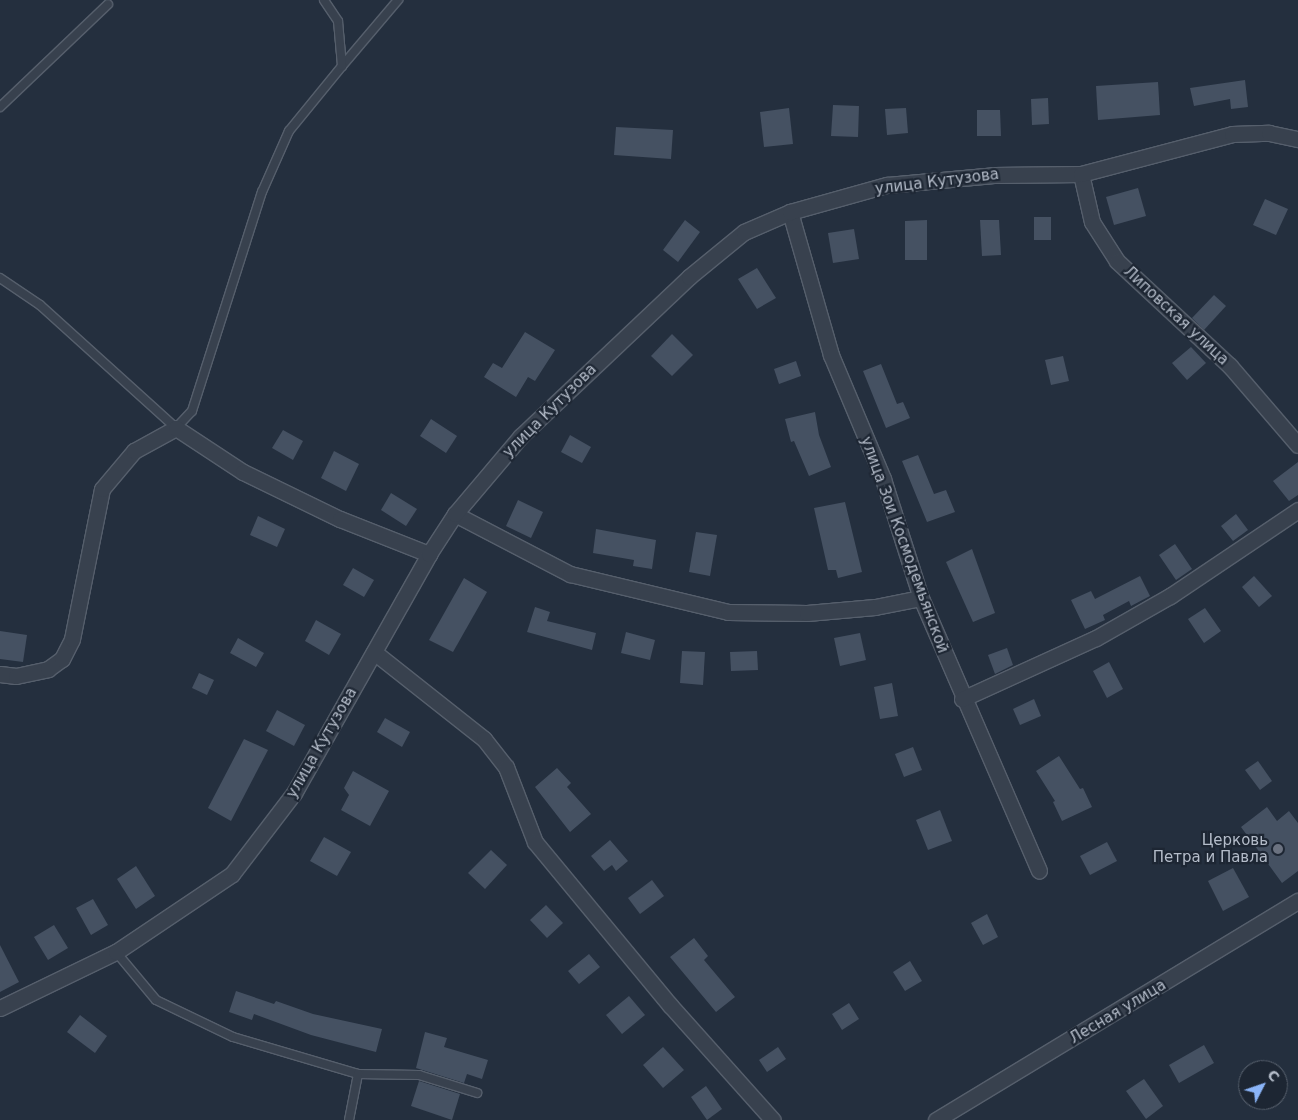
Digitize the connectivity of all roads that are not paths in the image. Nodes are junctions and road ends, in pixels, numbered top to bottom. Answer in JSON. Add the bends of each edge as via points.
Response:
{"nodes":[{"id":1,"x":324,"y":0,"type":"edge"},
{"id":2,"x":398,"y":0,"type":"edge"},
{"id":3,"x":108,"y":4,"type":"dead end"},
{"id":4,"x":342,"y":66,"type":"junction"},
{"id":5,"x":0,"y":107,"type":"edge"},
{"id":6,"x":1298,"y":140,"type":"edge"},
{"id":7,"x":1081,"y":174,"type":"junction"},
{"id":8,"x":790,"y":212,"type":"junction"},
{"id":9,"x":0,"y":278,"type":"edge"},
{"id":10,"x":176,"y":428,"type":"junction"},
{"id":11,"x":1298,"y":444,"type":"edge"},
{"id":12,"x":1298,"y":510,"type":"edge"},
{"id":13,"x":455,"y":514,"type":"junction"},
{"id":14,"x":429,"y":554,"type":"junction"},
{"id":15,"x":921,"y":598,"type":"junction"},
{"id":16,"x":374,"y":652,"type":"junction"},
{"id":17,"x":0,"y":674,"type":"edge"},
{"id":18,"x":962,"y":699,"type":"junction"},
{"id":19,"x":1038,"y":871,"type":"dead end"},
{"id":20,"x":1298,"y":901,"type":"edge"},
{"id":21,"x":116,"y":952,"type":"junction"},
{"id":22,"x":0,"y":1008,"type":"edge"},
{"id":23,"x":358,"y":1074,"type":"junction"},
{"id":24,"x":478,"y":1093,"type":"dead end"},
{"id":25,"x":349,"y":1120,"type":"edge"},
{"id":26,"x":773,"y":1120,"type":"edge"},
{"id":27,"x":936,"y":1120,"type":"edge"}],
"edges":[{"from":1,"to":4,"type":"lane","via":[[338,21]]},
{"from":2,"to":4,"type":"lane"},
{"from":3,"to":5,"type":"lane"},
{"from":4,"to":10,"type":"lane","via":[[289,131],[262,192],[192,411]]},
{"from":6,"to":7,"type":"street","name":"улица Кутузова","via":[[1269,133],[1232,134]]},
{"from":7,"to":8,"type":"street","name":"улица Кутузова","via":[[994,174],[887,185]]},
{"from":7,"to":11,"type":"street","name":"Липовская улица","via":[[1092,222],[1117,261],[1230,366]]},
{"from":8,"to":13,"type":"street","name":"улица Кутузова","via":[[744,232],[689,277],[521,436]]},
{"from":8,"to":15,"type":"street","name":"улица Зои Космодемьянской","via":[[831,355],[883,479]]},
{"from":9,"to":10,"type":"lane","via":[[40,305]]},
{"from":10,"to":14,"type":"street","via":[[243,472],[357,526]]},
{"from":10,"to":17,"type":"street","via":[[134,451],[102,489],[72,639],[62,659],[48,670],[16,676]]},
{"from":12,"to":18,"type":"street","via":[[1154,606],[1096,638]]},
{"from":13,"to":14,"type":"street","name":"улица Кутузова"},
{"from":13,"to":15,"type":"street","via":[[570,574],[728,612],[806,613]]},
{"from":14,"to":16,"type":"street","name":"улица Кутузова"},
{"from":15,"to":18,"type":"street","name":"улица Зои Космодемьянской"},
{"from":16,"to":21,"type":"street","name":"улица Кутузова","via":[[294,793],[232,874]]},
{"from":16,"to":26,"type":"street","via":[[484,739],[506,766],[535,842],[676,1013]]},
{"from":18,"to":19,"type":"street","name":"улица Зои Космодемьянской"},
{"from":20,"to":27,"type":"street","name":"Лесная улица"},
{"from":21,"to":22,"type":"street","name":"улица Кутузова"},
{"from":21,"to":23,"type":"lane","via":[[156,1000],[233,1037]]},
{"from":23,"to":24,"type":"lane","via":[[419,1075]]},
{"from":23,"to":25,"type":"lane"}]}
